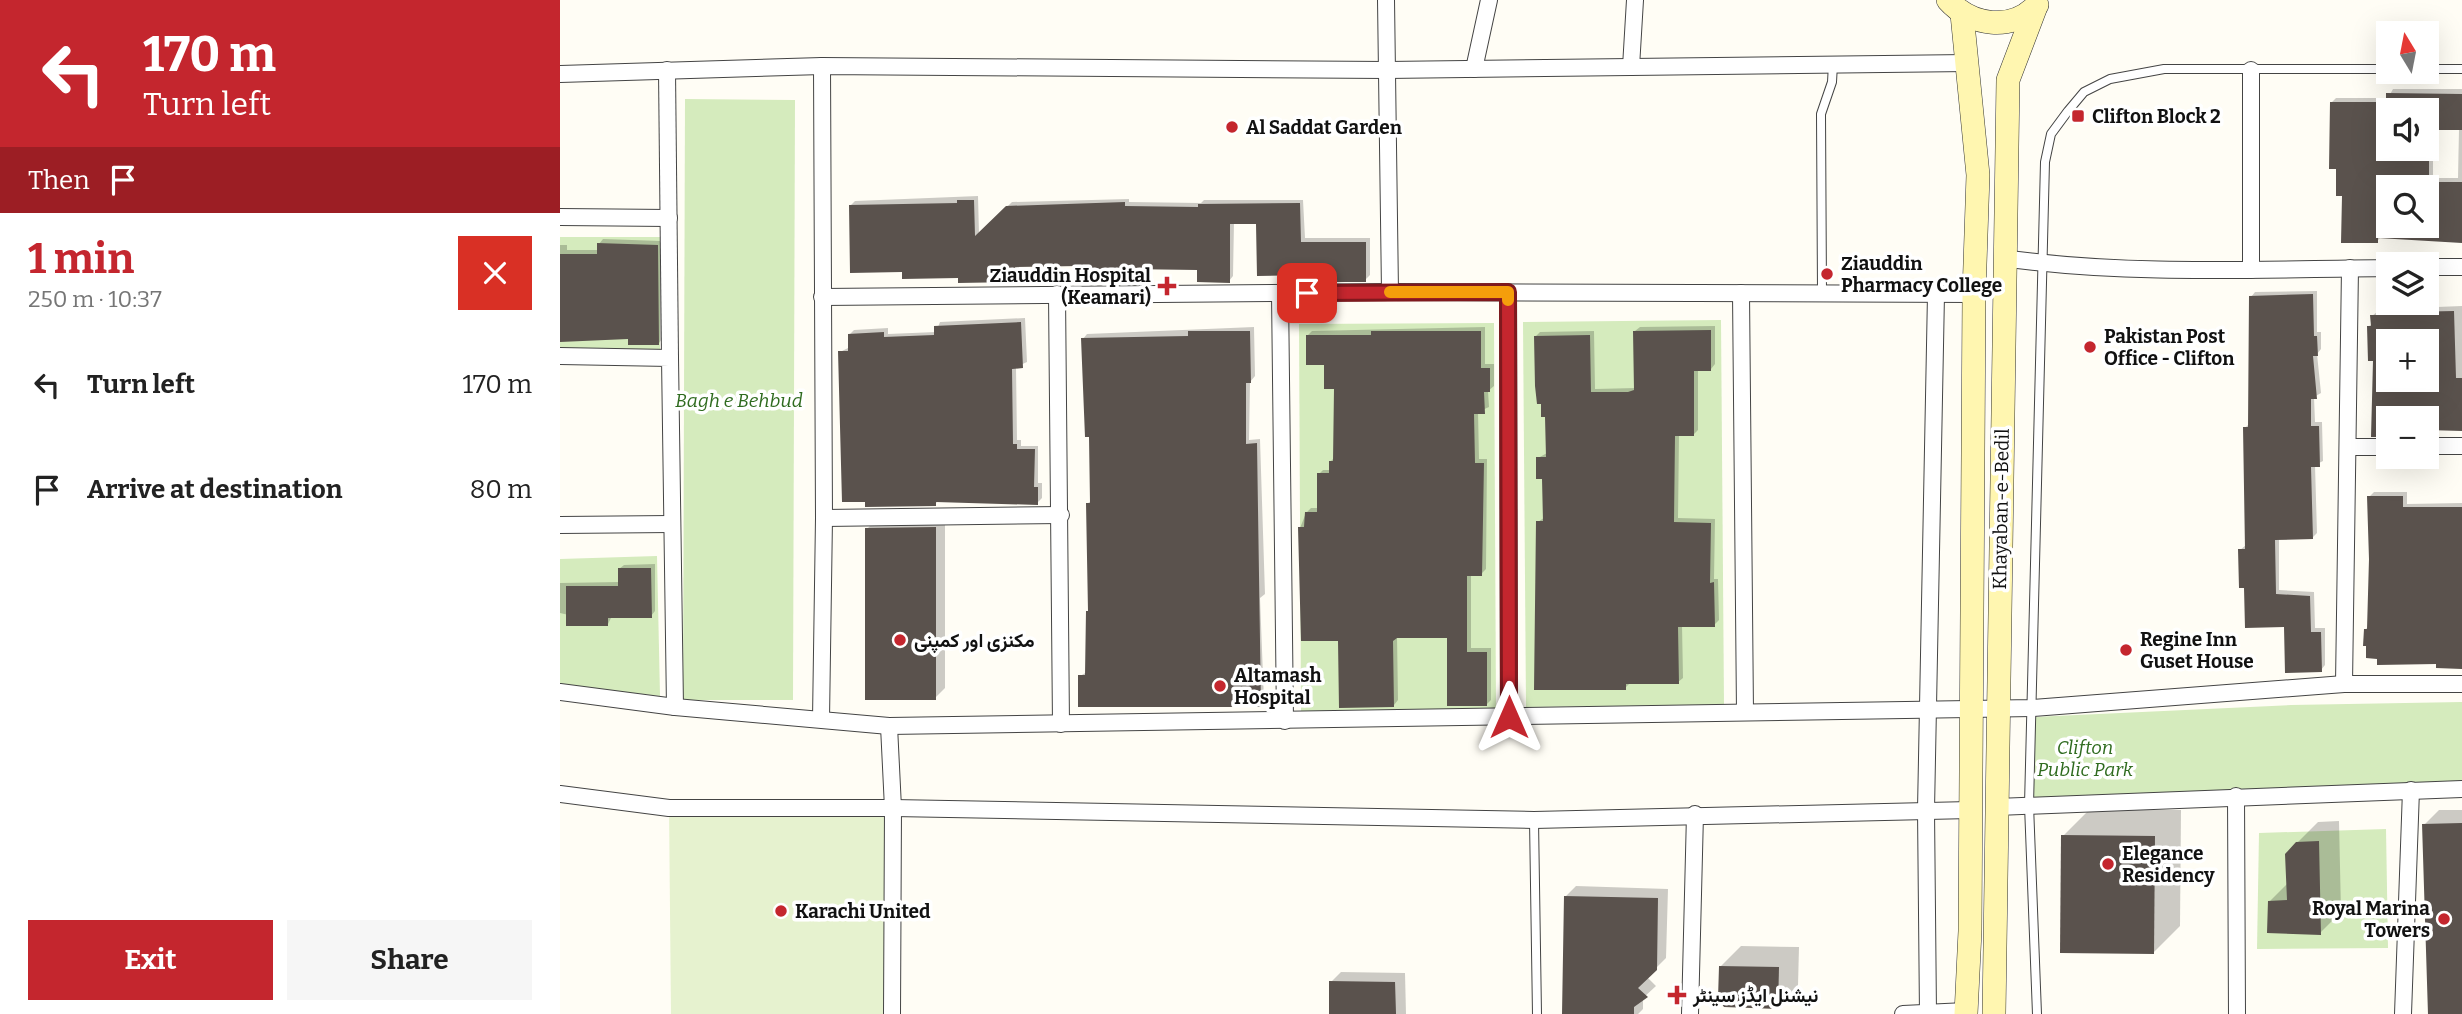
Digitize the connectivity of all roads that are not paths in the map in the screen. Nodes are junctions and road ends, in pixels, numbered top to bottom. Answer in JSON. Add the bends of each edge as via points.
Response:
{"nodes":[{"id":1,"x":1386,"y":0,"type":"edge"},
{"id":2,"x":1489,"y":0,"type":"edge"},
{"id":3,"x":1634,"y":0,"type":"edge"},
{"id":4,"x":1951,"y":4,"type":"edge"},
{"id":5,"x":2038,"y":4,"type":"edge"},
{"id":6,"x":1968,"y":63,"type":"junction"},
{"id":7,"x":1833,"y":64,"type":"junction"},
{"id":8,"x":822,"y":66,"type":"junction"},
{"id":9,"x":1631,"y":67,"type":"junction"},
{"id":10,"x":1474,"y":69,"type":"junction"},
{"id":11,"x":2376,"y":69,"type":"edge"},
{"id":12,"x":2440,"y":69,"type":"edge"},
{"id":13,"x":2462,"y":69,"type":"edge"},
{"id":14,"x":667,"y":70,"type":"junction"},
{"id":15,"x":1387,"y":70,"type":"junction"},
{"id":16,"x":2251,"y":70,"type":"junction"},
{"id":17,"x":560,"y":74,"type":"edge"},
{"id":18,"x":560,"y":217,"type":"edge"},
{"id":19,"x":669,"y":218,"type":"junction"},
{"id":20,"x":2003,"y":258,"type":"junction"},
{"id":21,"x":2042,"y":264,"type":"junction"},
{"id":22,"x":2439,"y":267,"type":"edge"},
{"id":23,"x":2462,"y":267,"type":"edge"},
{"id":24,"x":2350,"y":268,"type":"junction"},
{"id":25,"x":2376,"y":268,"type":"edge"},
{"id":26,"x":2251,"y":270,"type":"junction"},
{"id":27,"x":1390,"y":292,"type":"junction"},
{"id":28,"x":1508,"y":292,"type":"junction"},
{"id":29,"x":1280,"y":293,"type":"junction"},
{"id":30,"x":1741,"y":293,"type":"junction"},
{"id":31,"x":1822,"y":293,"type":"junction"},
{"id":32,"x":1937,"y":294,"type":"junction"},
{"id":33,"x":1974,"y":294,"type":"junction"},
{"id":34,"x":1057,"y":295,"type":"junction"},
{"id":35,"x":822,"y":297,"type":"junction"},
{"id":36,"x":560,"y":356,"type":"edge"},
{"id":37,"x":670,"y":358,"type":"junction"},
{"id":38,"x":2439,"y":446,"type":"edge"},
{"id":39,"x":2462,"y":446,"type":"edge"},
{"id":40,"x":2348,"y":447,"type":"junction"},
{"id":41,"x":2376,"y":447,"type":"edge"},
{"id":42,"x":1061,"y":515,"type":"junction"},
{"id":43,"x":824,"y":518,"type":"junction"},
{"id":44,"x":672,"y":524,"type":"junction"},
{"id":45,"x":560,"y":525,"type":"edge"},
{"id":46,"x":2344,"y":684,"type":"junction"},
{"id":47,"x":2462,"y":684,"type":"edge"},
{"id":48,"x":560,"y":692,"type":"edge"},
{"id":49,"x":676,"y":707,"type":"junction"},
{"id":50,"x":2033,"y":708,"type":"junction"},
{"id":51,"x":1972,"y":709,"type":"junction"},
{"id":52,"x":1998,"y":709,"type":"junction"},
{"id":53,"x":1928,"y":710,"type":"junction"},
{"id":54,"x":1745,"y":712,"type":"junction"},
{"id":55,"x":1509,"y":717,"type":"junction"},
{"id":56,"x":821,"y":719,"type":"junction"},
{"id":57,"x":1285,"y":721,"type":"junction"},
{"id":58,"x":1061,"y":724,"type":"junction"},
{"id":59,"x":889,"y":726,"type":"junction"},
{"id":60,"x":2462,"y":789,"type":"edge"},
{"id":61,"x":2410,"y":790,"type":"junction"},
{"id":62,"x":560,"y":794,"type":"edge"},
{"id":63,"x":2236,"y":796,"type":"junction"},
{"id":64,"x":2029,"y":805,"type":"junction"},
{"id":65,"x":1997,"y":807,"type":"junction"},
{"id":66,"x":893,"y":808,"type":"junction"},
{"id":67,"x":1926,"y":810,"type":"junction"},
{"id":68,"x":1970,"y":810,"type":"junction"},
{"id":69,"x":1695,"y":814,"type":"junction"},
{"id":70,"x":1534,"y":820,"type":"junction"},
{"id":71,"x":1928,"y":1012,"type":"edge"},
{"id":72,"x":1966,"y":1012,"type":"edge"},
{"id":73,"x":892,"y":1014,"type":"edge"},
{"id":74,"x":1537,"y":1014,"type":"edge"},
{"id":75,"x":1690,"y":1014,"type":"edge"},
{"id":76,"x":1903,"y":1014,"type":"edge"},
{"id":77,"x":1994,"y":1014,"type":"edge"},
{"id":78,"x":2037,"y":1014,"type":"edge"},
{"id":79,"x":2237,"y":1014,"type":"edge"},
{"id":80,"x":2403,"y":1014,"type":"edge"}],
"edges":[{"from":1,"to":15,"type":"street"},
{"from":2,"to":10,"type":"street"},
{"from":3,"to":9,"type":"street"},
{"from":4,"to":5,"type":"main road","via":[[1987,24],[2012,22]]},
{"from":4,"to":6,"type":"main road","name":"Khayaban-e-Bedil"},
{"from":5,"to":20,"type":"main road","name":"Khayaban-e-Bedil","via":[[2008,80]]},
{"from":6,"to":7,"type":"street"},
{"from":6,"to":33,"type":"main road","name":"Khayaban-e-Bedil","via":[[1979,175]]},
{"from":7,"to":9,"type":"street"},
{"from":7,"to":31,"type":"lane","via":[[1821,114]]},
{"from":8,"to":14,"type":"street"},
{"from":8,"to":15,"type":"street"},
{"from":8,"to":35,"type":"street"},
{"from":9,"to":10,"type":"street"},
{"from":10,"to":15,"type":"street"},
{"from":11,"to":16,"type":"lane"},
{"from":12,"to":13,"type":"lane"},
{"from":14,"to":17,"type":"street"},
{"from":14,"to":19,"type":"street"},
{"from":15,"to":27,"type":"street"},
{"from":16,"to":21,"type":"lane","via":[[2164,69],[2110,79],[2084,92],[2051,134],[2045,162]]},
{"from":16,"to":26,"type":"street"},
{"from":18,"to":19,"type":"street"},
{"from":19,"to":37,"type":"street"},
{"from":20,"to":21,"type":"street"},
{"from":20,"to":52,"type":"main road","name":"Khayaban-e-Bedil"},
{"from":21,"to":26,"type":"street"},
{"from":21,"to":50,"type":"lane"},
{"from":22,"to":23,"type":"street"},
{"from":24,"to":25,"type":"street"},
{"from":24,"to":26,"type":"street"},
{"from":24,"to":40,"type":"street"},
{"from":27,"to":28,"type":"street"},
{"from":27,"to":29,"type":"street"},
{"from":28,"to":30,"type":"street"},
{"from":28,"to":55,"type":"street"},
{"from":29,"to":34,"type":"street"},
{"from":29,"to":57,"type":"street"},
{"from":30,"to":31,"type":"street"},
{"from":30,"to":54,"type":"street"},
{"from":31,"to":32,"type":"street"},
{"from":32,"to":33,"type":"street"},
{"from":32,"to":53,"type":"street"},
{"from":33,"to":51,"type":"main road","name":"Khayaban-e-Bedil"},
{"from":34,"to":35,"type":"street"},
{"from":34,"to":42,"type":"street"},
{"from":35,"to":43,"type":"street"},
{"from":36,"to":37,"type":"street"},
{"from":37,"to":44,"type":"street"},
{"from":38,"to":39,"type":"street"},
{"from":40,"to":41,"type":"street"},
{"from":40,"to":46,"type":"street"},
{"from":42,"to":43,"type":"street"},
{"from":42,"to":58,"type":"street"},
{"from":43,"to":56,"type":"street"},
{"from":44,"to":45,"type":"street"},
{"from":44,"to":49,"type":"street"},
{"from":46,"to":47,"type":"street"},
{"from":46,"to":50,"type":"street"},
{"from":48,"to":49,"type":"street"},
{"from":49,"to":56,"type":"street"},
{"from":50,"to":52,"type":"street"},
{"from":50,"to":64,"type":"lane"},
{"from":51,"to":52,"type":"street"},
{"from":51,"to":53,"type":"street"},
{"from":51,"to":68,"type":"main road","name":"Khayaban-e-Bedil"},
{"from":52,"to":65,"type":"main road","name":"Khayaban-e-Bedil"},
{"from":53,"to":54,"type":"street"},
{"from":53,"to":67,"type":"street"},
{"from":54,"to":55,"type":"street"},
{"from":55,"to":57,"type":"street"},
{"from":56,"to":59,"type":"street"},
{"from":57,"to":58,"type":"street"},
{"from":58,"to":59,"type":"street"},
{"from":59,"to":66,"type":"street"},
{"from":60,"to":61,"type":"street"},
{"from":61,"to":63,"type":"street"},
{"from":61,"to":80,"type":"street"},
{"from":62,"to":66,"type":"street","via":[[669,808]]},
{"from":63,"to":64,"type":"street"},
{"from":63,"to":79,"type":"street"},
{"from":64,"to":65,"type":"street"},
{"from":64,"to":78,"type":"lane"},
{"from":65,"to":77,"type":"main road","name":"Khayaban-e-Bedil"},
{"from":66,"to":70,"type":"street"},
{"from":66,"to":73,"type":"street"},
{"from":67,"to":68,"type":"street"},
{"from":67,"to":69,"type":"street"},
{"from":67,"to":71,"type":"street"},
{"from":68,"to":72,"type":"main road","name":"Khayaban-e-Bedil"},
{"from":69,"to":70,"type":"street"},
{"from":69,"to":75,"type":"street"},
{"from":70,"to":74,"type":"lane"},
{"from":71,"to":72,"type":"street"},
{"from":71,"to":76,"type":"street"}]}
